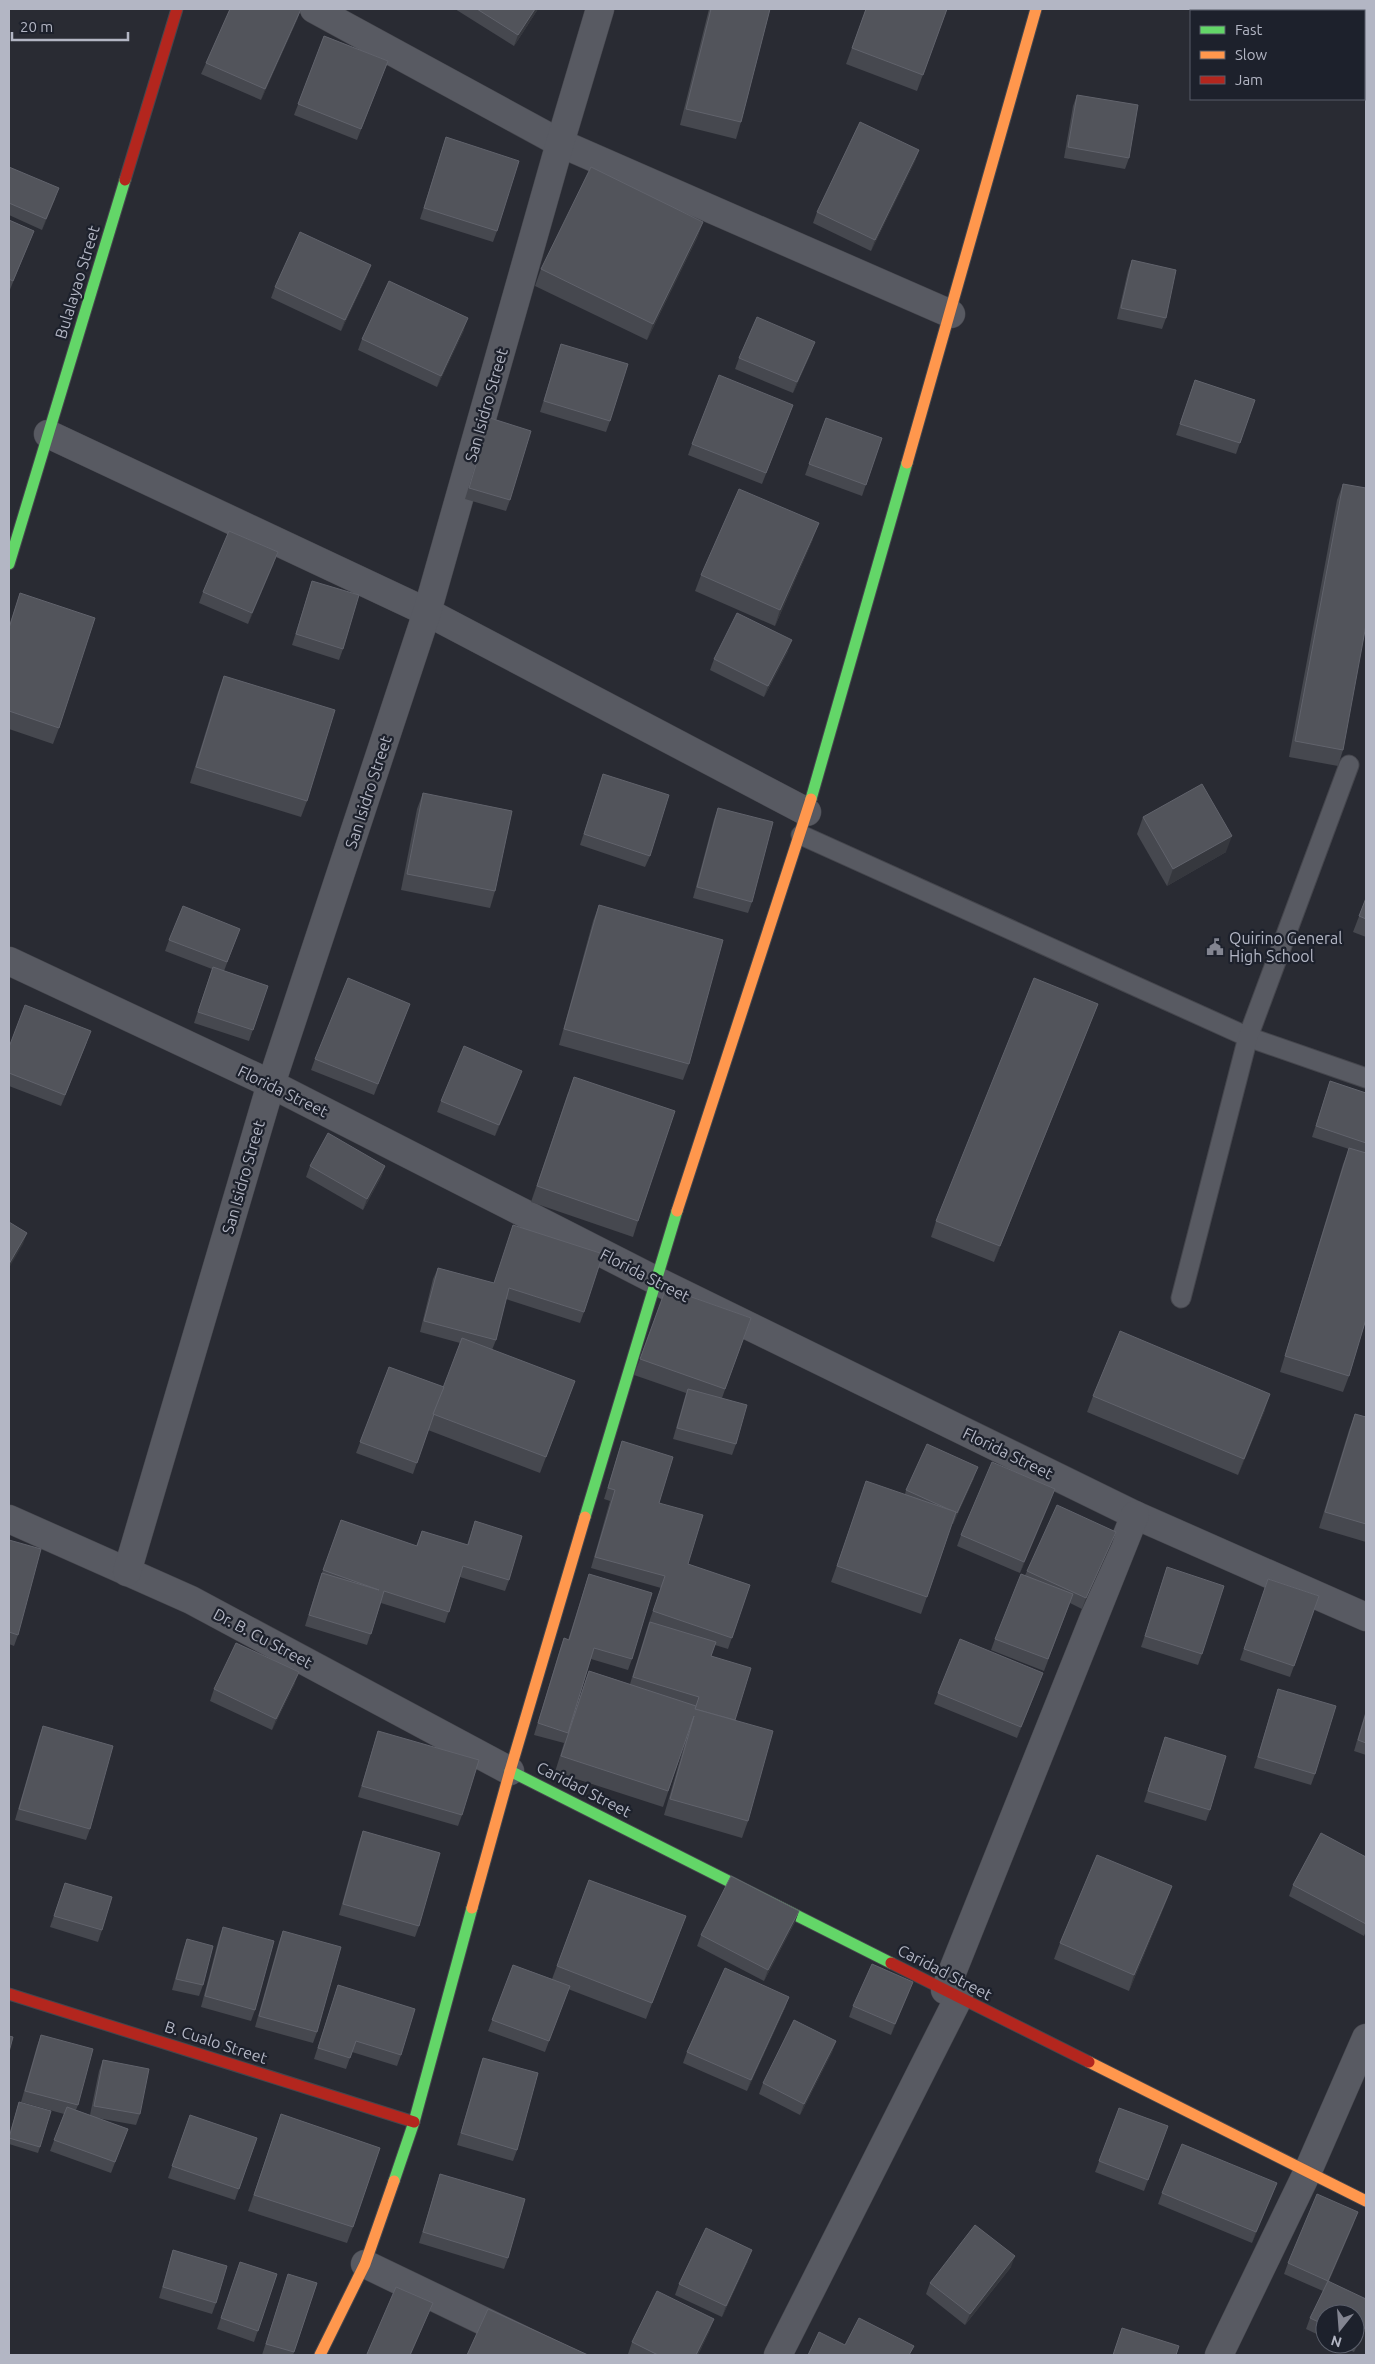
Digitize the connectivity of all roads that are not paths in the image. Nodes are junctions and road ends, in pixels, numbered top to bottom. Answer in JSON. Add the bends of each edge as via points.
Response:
{"nodes":[{"id":1,"x":178,"y":9,"type":"edge"},
{"id":2,"x":314,"y":9,"type":"edge"},
{"id":3,"x":600,"y":9,"type":"edge"},
{"id":4,"x":1036,"y":9,"type":"edge"},
{"id":5,"x":560,"y":143,"type":"junction"},
{"id":6,"x":951,"y":314,"type":"junction"},
{"id":7,"x":48,"y":434,"type":"junction"},
{"id":8,"x":9,"y":564,"type":"edge"},
{"id":9,"x":427,"y":612,"type":"junction"},
{"id":10,"x":1349,"y":766,"type":"dead end"},
{"id":11,"x":804,"y":824,"type":"junction"},
{"id":12,"x":9,"y":961,"type":"edge"},
{"id":13,"x":1248,"y":1037,"type":"junction"},
{"id":14,"x":1366,"y":1078,"type":"edge"},
{"id":15,"x":271,"y":1084,"type":"junction"},
{"id":16,"x":655,"y":1280,"type":"junction"},
{"id":17,"x":1181,"y":1298,"type":"dead end"},
{"id":18,"x":1135,"y":1515,"type":"junction"},
{"id":19,"x":9,"y":1519,"type":"edge"},
{"id":20,"x":127,"y":1572,"type":"junction"},
{"id":21,"x":1366,"y":1617,"type":"edge"},
{"id":22,"x":510,"y":1771,"type":"junction"},
{"id":23,"x":9,"y":1994,"type":"edge"},
{"id":24,"x":952,"y":1994,"type":"junction"},
{"id":25,"x":1366,"y":2038,"type":"edge"},
{"id":26,"x":414,"y":2122,"type":"junction"},
{"id":27,"x":1307,"y":2172,"type":"junction"},
{"id":28,"x":1366,"y":2200,"type":"edge"},
{"id":29,"x":365,"y":2264,"type":"junction"},
{"id":30,"x":320,"y":2355,"type":"edge"},
{"id":31,"x":554,"y":2355,"type":"edge"},
{"id":32,"x":778,"y":2355,"type":"edge"},
{"id":33,"x":1219,"y":2355,"type":"edge"}],
"edges":[{"from":1,"to":7,"type":"main road","name":"Bulalayao Street"},
{"from":2,"to":5,"type":"street"},
{"from":3,"to":5,"type":"street","name":"San Isidro Street"},
{"from":4,"to":6,"type":"main road"},
{"from":5,"to":6,"type":"street"},
{"from":5,"to":9,"type":"street","name":"San Isidro Street"},
{"from":6,"to":11,"type":"main road"},
{"from":7,"to":8,"type":"main road","name":"Bulalayao Street"},
{"from":7,"to":9,"type":"street"},
{"from":9,"to":11,"type":"street"},
{"from":9,"to":15,"type":"street","name":"San Isidro Street"},
{"from":10,"to":13,"type":"lane"},
{"from":11,"to":13,"type":"lane"},
{"from":11,"to":16,"type":"main road"},
{"from":12,"to":15,"type":"street","name":"Florida Street"},
{"from":13,"to":14,"type":"lane"},
{"from":13,"to":17,"type":"lane"},
{"from":15,"to":16,"type":"street","name":"Florida Street"},
{"from":15,"to":20,"type":"street","name":"San Isidro Street"},
{"from":16,"to":18,"type":"street","name":"Florida Street"},
{"from":16,"to":22,"type":"main road"},
{"from":18,"to":21,"type":"street","name":"Florida Street"},
{"from":18,"to":24,"type":"street"},
{"from":19,"to":20,"type":"street","name":"Dr. B. Cu Street"},
{"from":20,"to":22,"type":"street","name":"Dr. B. Cu Street","via":[[191,1600]]},
{"from":22,"to":24,"type":"main road","name":"Caridad Street"},
{"from":22,"to":26,"type":"main road"},
{"from":23,"to":26,"type":"main road","name":"B. Cualo Street"},
{"from":24,"to":27,"type":"main road","name":"Caridad Street"},
{"from":24,"to":32,"type":"street"},
{"from":25,"to":27,"type":"street"},
{"from":26,"to":29,"type":"main road"},
{"from":27,"to":28,"type":"main road","name":"Caridad Street"},
{"from":27,"to":33,"type":"street"},
{"from":29,"to":30,"type":"main road"},
{"from":29,"to":31,"type":"street"}]}
